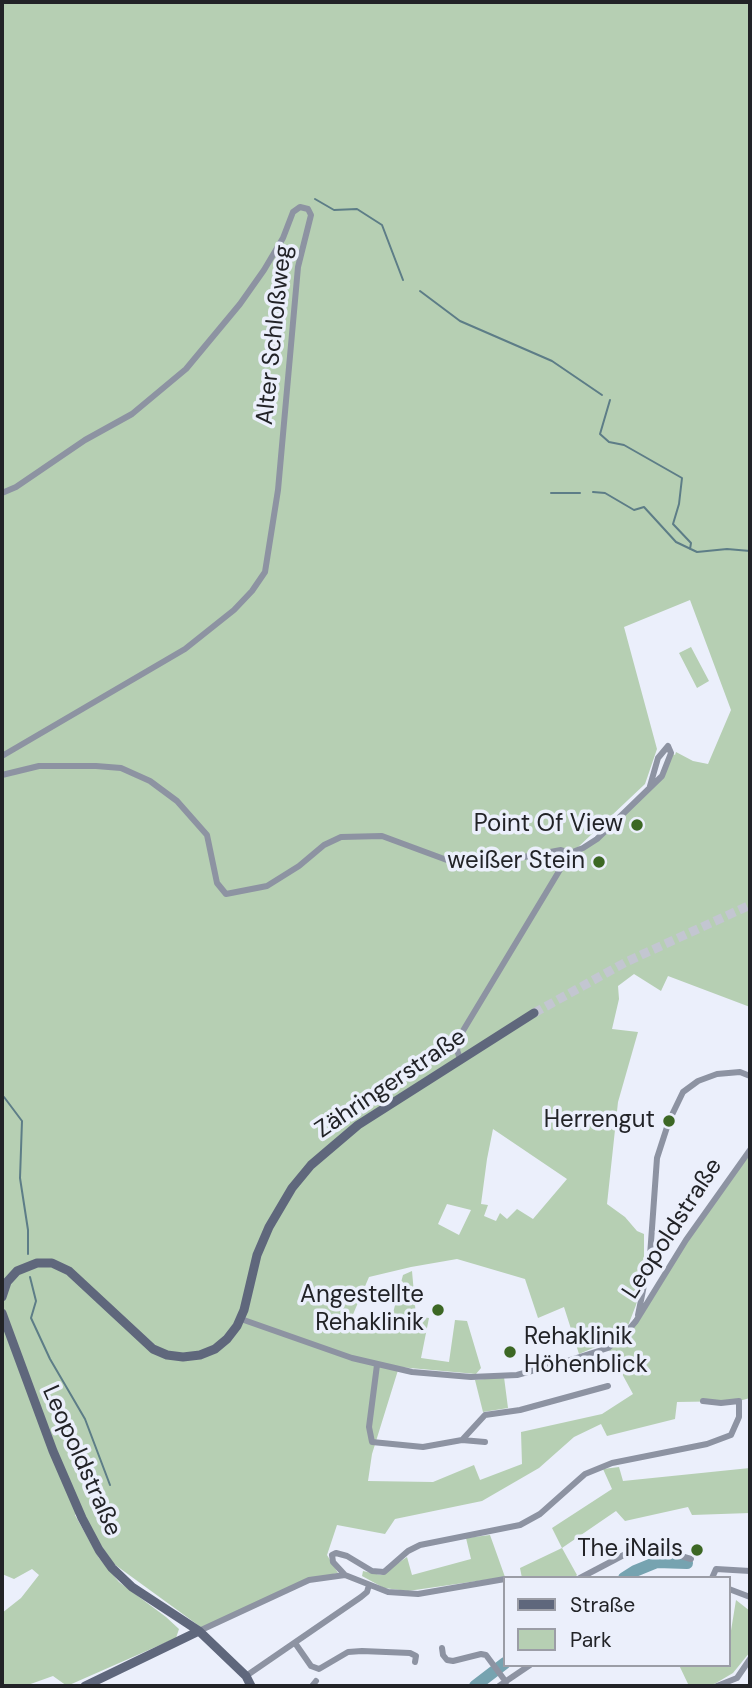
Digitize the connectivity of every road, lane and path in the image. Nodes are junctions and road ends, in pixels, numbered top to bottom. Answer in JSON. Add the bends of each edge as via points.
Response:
{"nodes":[{"id":1,"x":2,"y":493,"type":"edge"},
{"id":2,"x":2,"y":756,"type":"edge"},
{"id":3,"x":2,"y":775,"type":"edge"},
{"id":4,"x":650,"y":786,"type":"junction"},
{"id":5,"x":570,"y":853,"type":"junction"},
{"id":6,"x":534,"y":1013,"type":"tunnel mouth"},
{"id":7,"x":460,"y":1059,"type":"junction"},
{"id":8,"x":750,"y":1076,"type":"edge"},
{"id":9,"x":750,"y":1150,"type":"edge"},
{"id":10,"x":2,"y":1297,"type":"edge"},
{"id":11,"x":2,"y":1313,"type":"edge"},
{"id":12,"x":241,"y":1319,"type":"junction"},
{"id":13,"x":636,"y":1321,"type":"junction"},
{"id":14,"x":377,"y":1365,"type":"junction"},
{"id":15,"x":608,"y":1386,"type":"dead end"},
{"id":16,"x":703,"y":1401,"type":"dead end"},
{"id":17,"x":462,"y":1440,"type":"junction"},
{"id":18,"x":485,"y":1442,"type":"dead end"},
{"id":19,"x":691,"y":1559,"type":"dead end"},
{"id":20,"x":750,"y":1571,"type":"edge"},
{"id":21,"x":345,"y":1575,"type":"junction"},
{"id":22,"x":584,"y":1576,"type":"edge"},
{"id":23,"x":713,"y":1576,"type":"edge"},
{"id":24,"x":504,"y":1579,"type":"edge"},
{"id":25,"x":369,"y":1585,"type":"junction"},
{"id":26,"x":731,"y":1590,"type":"edge"},
{"id":27,"x":750,"y":1597,"type":"edge"},
{"id":28,"x":199,"y":1631,"type":"junction"},
{"id":29,"x":295,"y":1643,"type":"junction"},
{"id":30,"x":442,"y":1648,"type":"dead end"},
{"id":31,"x":750,"y":1660,"type":"edge"},
{"id":32,"x":415,"y":1662,"type":"dead end"},
{"id":33,"x":527,"y":1667,"type":"edge"},
{"id":34,"x":246,"y":1676,"type":"junction"},
{"id":35,"x":506,"y":1682,"type":"junction"},
{"id":36,"x":85,"y":1686,"type":"edge"},
{"id":37,"x":251,"y":1686,"type":"edge"},
{"id":38,"x":499,"y":1686,"type":"edge"},
{"id":39,"x":718,"y":1686,"type":"edge"}],
"edges":[{"from":1,"to":2,"type":"street","name":"Alter Schloßweg","via":[[132,414],[186,369],[264,271],[293,212],[300,207],[308,209],[311,215],[298,267],[278,490],[265,572],[234,610],[185,649]]},
{"from":3,"to":5,"type":"street","via":[[39,766],[96,766],[121,768],[150,781],[177,801],[207,835],[217,883],[226,894],[267,886],[341,837],[382,836],[455,863],[487,864],[561,850]]},
{"from":4,"to":4,"type":"street","via":[[662,776],[671,753],[668,746],[658,758]]},
{"from":4,"to":5,"type":"street","via":[[597,839]]},
{"from":5,"to":7,"type":"street","via":[[461,1034]]},
{"from":6,"to":7,"type":"main road","name":"Zähringerstraße"},
{"from":7,"to":12,"type":"main road","name":"Zähringerstraße","via":[[345,1135],[301,1176],[262,1241]]},
{"from":8,"to":13,"type":"street","via":[[717,1074],[698,1081],[683,1092],[669,1121],[657,1158],[650,1256]]},
{"from":9,"to":13,"type":"street","name":"Leopoldstraße"},
{"from":10,"to":12,"type":"main road","via":[[8,1282],[23,1267],[44,1262],[59,1265],[146,1344],[175,1357],[215,1349]]},
{"from":11,"to":28,"type":"main road","name":"Leopoldstraße","via":[[48,1439],[99,1550],[132,1587]]},
{"from":12,"to":14,"type":"street","name":"Leopoldstraße"},
{"from":13,"to":14,"type":"street","name":"Leopoldstraße","via":[[608,1348],[517,1375],[426,1374]]},
{"from":14,"to":17,"type":"street","via":[[369,1427],[372,1442],[422,1447]]},
{"from":15,"to":17,"type":"street","via":[[485,1415]]},
{"from":16,"to":21,"type":"street","via":[[738,1401],[739,1417],[731,1434],[612,1463],[585,1474],[540,1514],[520,1525],[420,1545],[384,1572],[372,1571],[347,1556],[332,1555]]},
{"from":17,"to":18,"type":"street"},
{"from":19,"to":22,"type":"street","via":[[647,1546]]},
{"from":20,"to":23,"type":"street","via":[[716,1569]]},
{"from":21,"to":25,"type":"street"},
{"from":21,"to":28,"type":"street","via":[[309,1580]]},
{"from":24,"to":25,"type":"street","via":[[418,1594]]},
{"from":25,"to":29,"type":"street","via":[[361,1597]]},
{"from":26,"to":27,"type":"street"},
{"from":28,"to":34,"type":"main road","name":"Leopoldstraße"},
{"from":28,"to":36,"type":"main road"},
{"from":29,"to":32,"type":"street","via":[[318,1669],[348,1652],[410,1653],[416,1656]]},
{"from":29,"to":34,"type":"street"},
{"from":30,"to":35,"type":"street","via":[[447,1660],[486,1655]]},
{"from":31,"to":39,"type":"street","via":[[737,1678]]},
{"from":33,"to":35,"type":"street"},
{"from":34,"to":37,"type":"main road","name":"Leopoldstraße"},
{"from":35,"to":38,"type":"street"}]}
